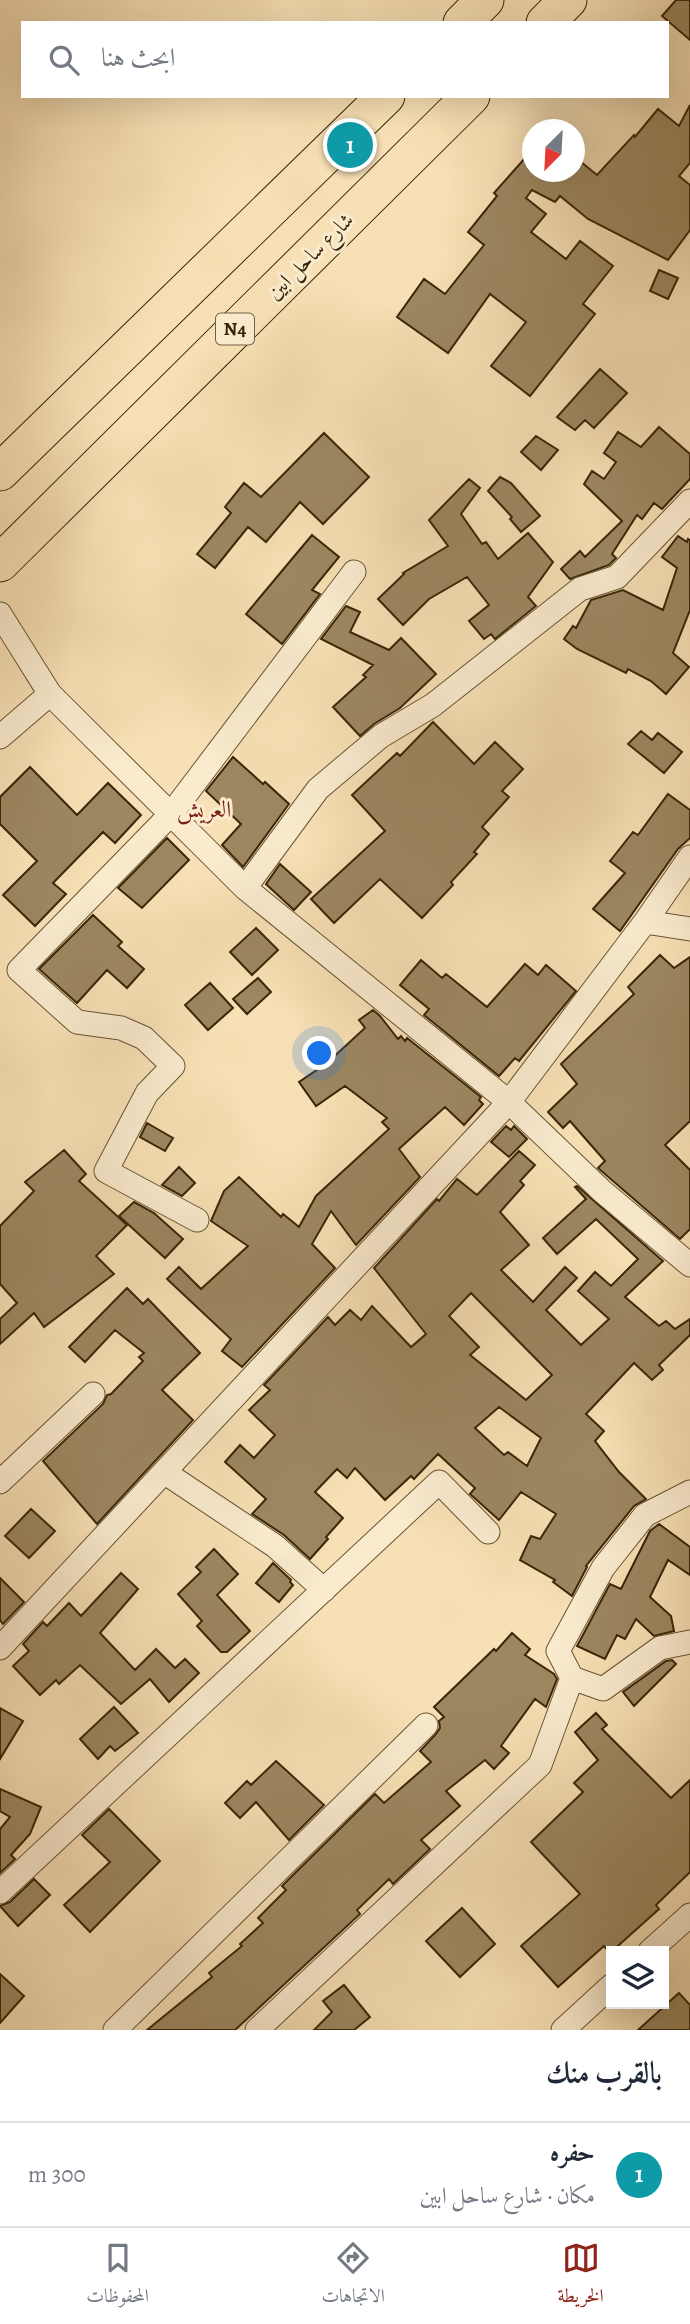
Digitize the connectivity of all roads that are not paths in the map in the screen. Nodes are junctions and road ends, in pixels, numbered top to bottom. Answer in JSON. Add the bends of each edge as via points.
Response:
{"nodes":[{"id":1,"x":485,"y":0,"type":"edge"},
{"id":2,"x":568,"y":0,"type":"edge"},
{"id":3,"x":464,"y":21,"type":"edge"},
{"id":4,"x":547,"y":21,"type":"edge"},
{"id":5,"x":384,"y":98,"type":"edge"},
{"id":6,"x":469,"y":98,"type":"edge"},
{"id":7,"x":0,"y":472,"type":"edge"},
{"id":8,"x":690,"y":502,"type":"edge"},
{"id":9,"x":0,"y":563,"type":"edge"},
{"id":10,"x":354,"y":572,"type":"dead end"},
{"id":11,"x":0,"y":614,"type":"edge"},
{"id":12,"x":50,"y":694,"type":"junction"},
{"id":13,"x":0,"y":737,"type":"edge"},
{"id":14,"x":171,"y":814,"type":"junction"},
{"id":15,"x":690,"y":857,"type":"edge"},
{"id":16,"x":246,"y":888,"type":"junction"},
{"id":17,"x":645,"y":922,"type":"junction"},
{"id":18,"x":690,"y":929,"type":"edge"},
{"id":19,"x":509,"y":1102,"type":"junction"},
{"id":20,"x":197,"y":1220,"type":"dead end"},
{"id":21,"x":690,"y":1265,"type":"edge"},
{"id":22,"x":93,"y":1394,"type":"dead end"},
{"id":23,"x":164,"y":1472,"type":"junction"},
{"id":24,"x":0,"y":1482,"type":"edge"},
{"id":25,"x":690,"y":1492,"type":"edge"},
{"id":26,"x":488,"y":1532,"type":"dead end"},
{"id":27,"x":324,"y":1590,"type":"junction"},
{"id":28,"x":690,"y":1642,"type":"edge"},
{"id":29,"x":0,"y":1648,"type":"edge"},
{"id":30,"x":572,"y":1678,"type":"junction"},
{"id":31,"x":426,"y":1725,"type":"dead end"},
{"id":32,"x":0,"y":1892,"type":"edge"},
{"id":33,"x":690,"y":1915,"type":"edge"},
{"id":34,"x":656,"y":1946,"type":"edge"},
{"id":35,"x":606,"y":1991,"type":"edge"},
{"id":36,"x":115,"y":2030,"type":"edge"},
{"id":37,"x":257,"y":2030,"type":"edge"},
{"id":38,"x":563,"y":2030,"type":"edge"}],
"edges":[{"from":1,"to":3,"type":"highway"},
{"from":2,"to":4,"type":"highway"},
{"from":5,"to":7,"type":"highway"},
{"from":6,"to":9,"type":"highway","name":"شارع ساحل ابين","number":"N4"},
{"from":8,"to":16,"type":"street","via":[[617,577],[580,589],[432,705],[381,736],[318,789]]},
{"from":10,"to":14,"type":"street"},
{"from":11,"to":12,"type":"street"},
{"from":12,"to":13,"type":"street"},
{"from":12,"to":14,"type":"street"},
{"from":14,"to":16,"type":"street"},
{"from":14,"to":20,"type":"street","via":[[19,970],[77,1022],[121,1028],[144,1038],[173,1066],[147,1093],[106,1171]]},
{"from":15,"to":17,"type":"street"},
{"from":16,"to":19,"type":"street"},
{"from":17,"to":18,"type":"street"},
{"from":17,"to":19,"type":"street"},
{"from":19,"to":21,"type":"street","via":[[602,1191]]},
{"from":19,"to":23,"type":"street"},
{"from":22,"to":24,"type":"street"},
{"from":23,"to":27,"type":"street","via":[[275,1546]]},
{"from":23,"to":29,"type":"street"},
{"from":25,"to":30,"type":"street","via":[[645,1515],[603,1568],[558,1651]]},
{"from":26,"to":27,"type":"street","via":[[439,1482]]},
{"from":27,"to":32,"type":"street"},
{"from":28,"to":30,"type":"street","via":[[660,1648],[603,1689]]},
{"from":30,"to":37,"type":"street","via":[[540,1765]]},
{"from":31,"to":36,"type":"street"},
{"from":33,"to":34,"type":"street"},
{"from":35,"to":38,"type":"street"}]}
